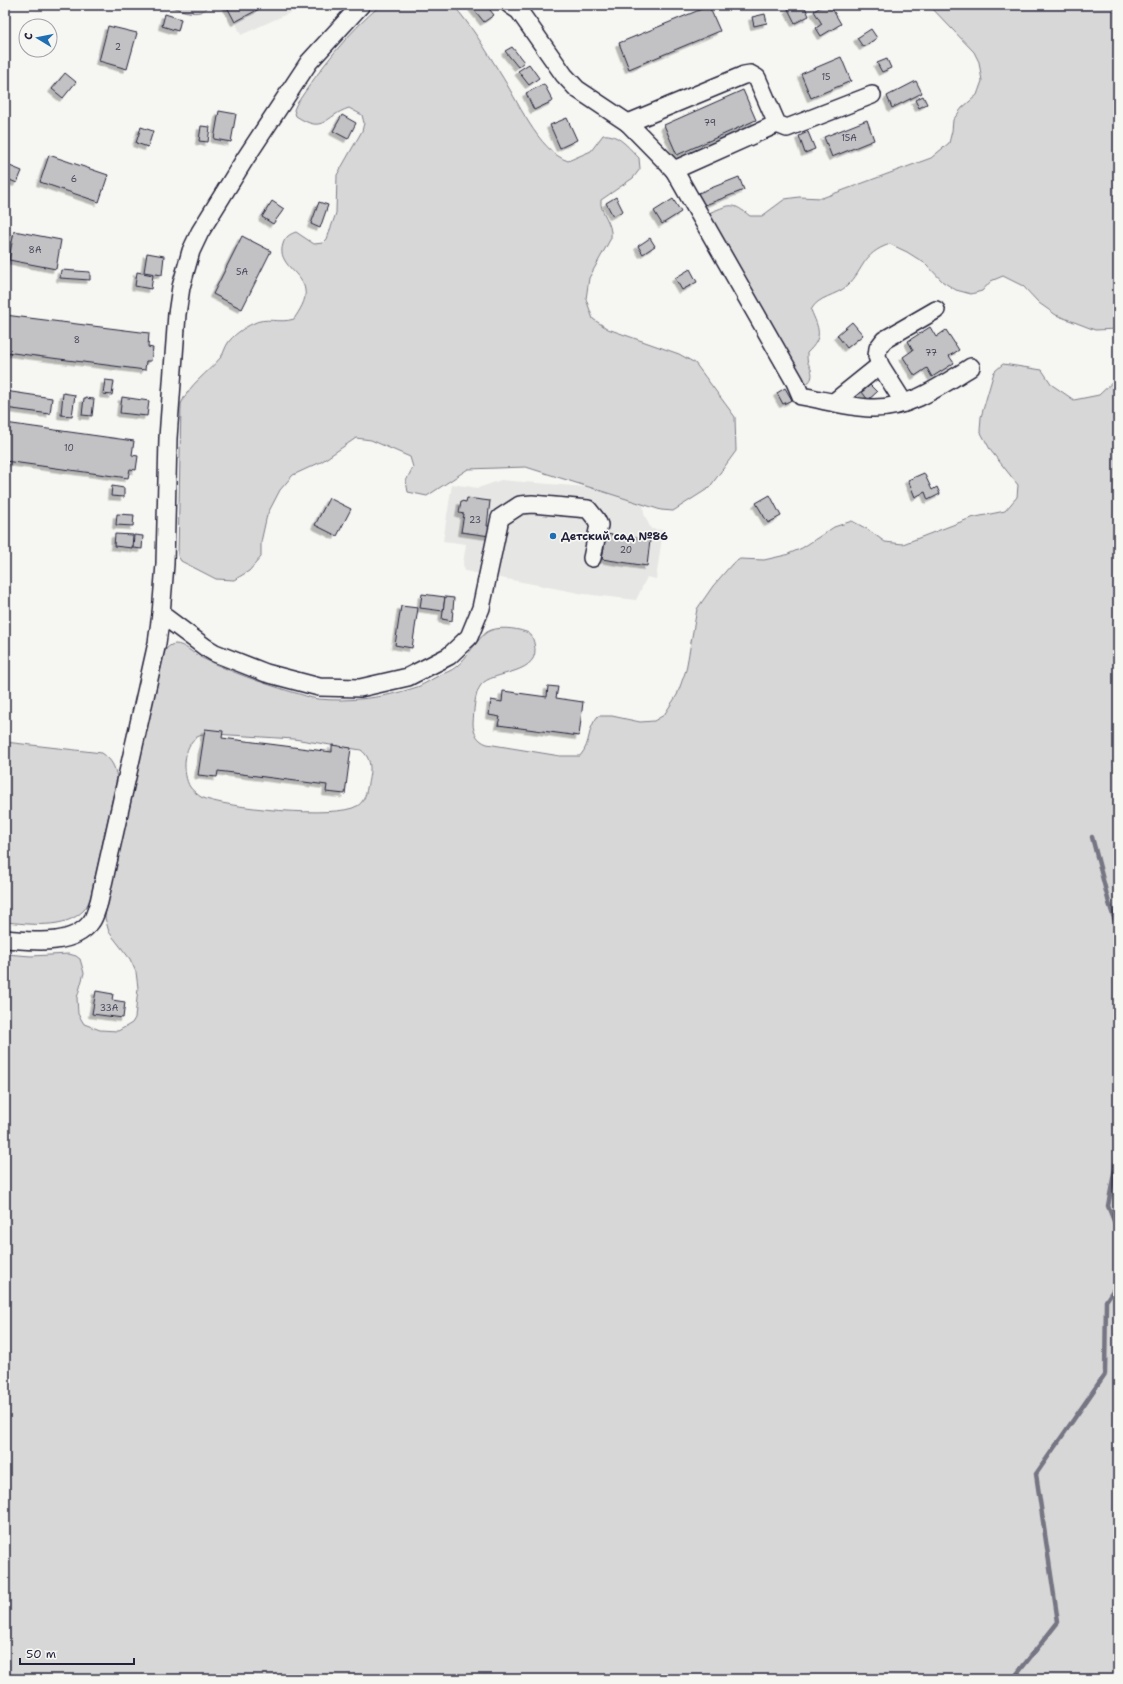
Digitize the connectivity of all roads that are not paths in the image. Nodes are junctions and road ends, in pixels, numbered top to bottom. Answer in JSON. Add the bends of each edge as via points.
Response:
{"nodes":[{"id":1,"x":361,"y":5,"type":"edge"},
{"id":2,"x":510,"y":5,"type":"edge"},
{"id":3,"x":872,"y":95,"type":"dead end"},
{"id":4,"x":628,"y":122,"type":"junction"},
{"id":5,"x":777,"y":124,"type":"junction"},
{"id":6,"x":674,"y":170,"type":"junction"},
{"id":7,"x":936,"y":310,"type":"dead end"},
{"id":8,"x":880,"y":365,"type":"junction"},
{"id":9,"x":971,"y":367,"type":"dead end"},
{"id":10,"x":834,"y":402,"type":"junction"},
{"id":11,"x":904,"y":403,"type":"junction"},
{"id":12,"x":592,"y":558,"type":"dead end"},
{"id":13,"x":161,"y":614,"type":"junction"},
{"id":14,"x":5,"y":939,"type":"edge"}],
"edges":[{"from":1,"to":13,"type":"street","via":[[309,62],[245,159],[191,251],[177,314],[168,438],[165,564]]},
{"from":2,"to":4,"type":"street","via":[[519,11],[564,76],[577,89]]},
{"from":3,"to":5,"type":"street","via":[[792,127]]},
{"from":4,"to":5,"type":"street","via":[[750,74],[758,78]]},
{"from":4,"to":6,"type":"street"},
{"from":5,"to":6,"type":"street"},
{"from":6,"to":10,"type":"street","via":[[801,396]]},
{"from":7,"to":8,"type":"street","via":[[884,340],[878,348]]},
{"from":8,"to":10,"type":"street"},
{"from":8,"to":11,"type":"street"},
{"from":9,"to":11,"type":"street","via":[[938,388]]},
{"from":10,"to":11,"type":"street","via":[[871,408]]},
{"from":12,"to":13,"type":"street","via":[[599,525],[588,509],[520,505],[500,518],[481,608],[468,637],[449,656],[408,677],[360,688],[319,686],[266,673],[204,647]]},
{"from":13,"to":14,"type":"street","via":[[99,902],[92,921],[81,932],[59,939]]}]}
